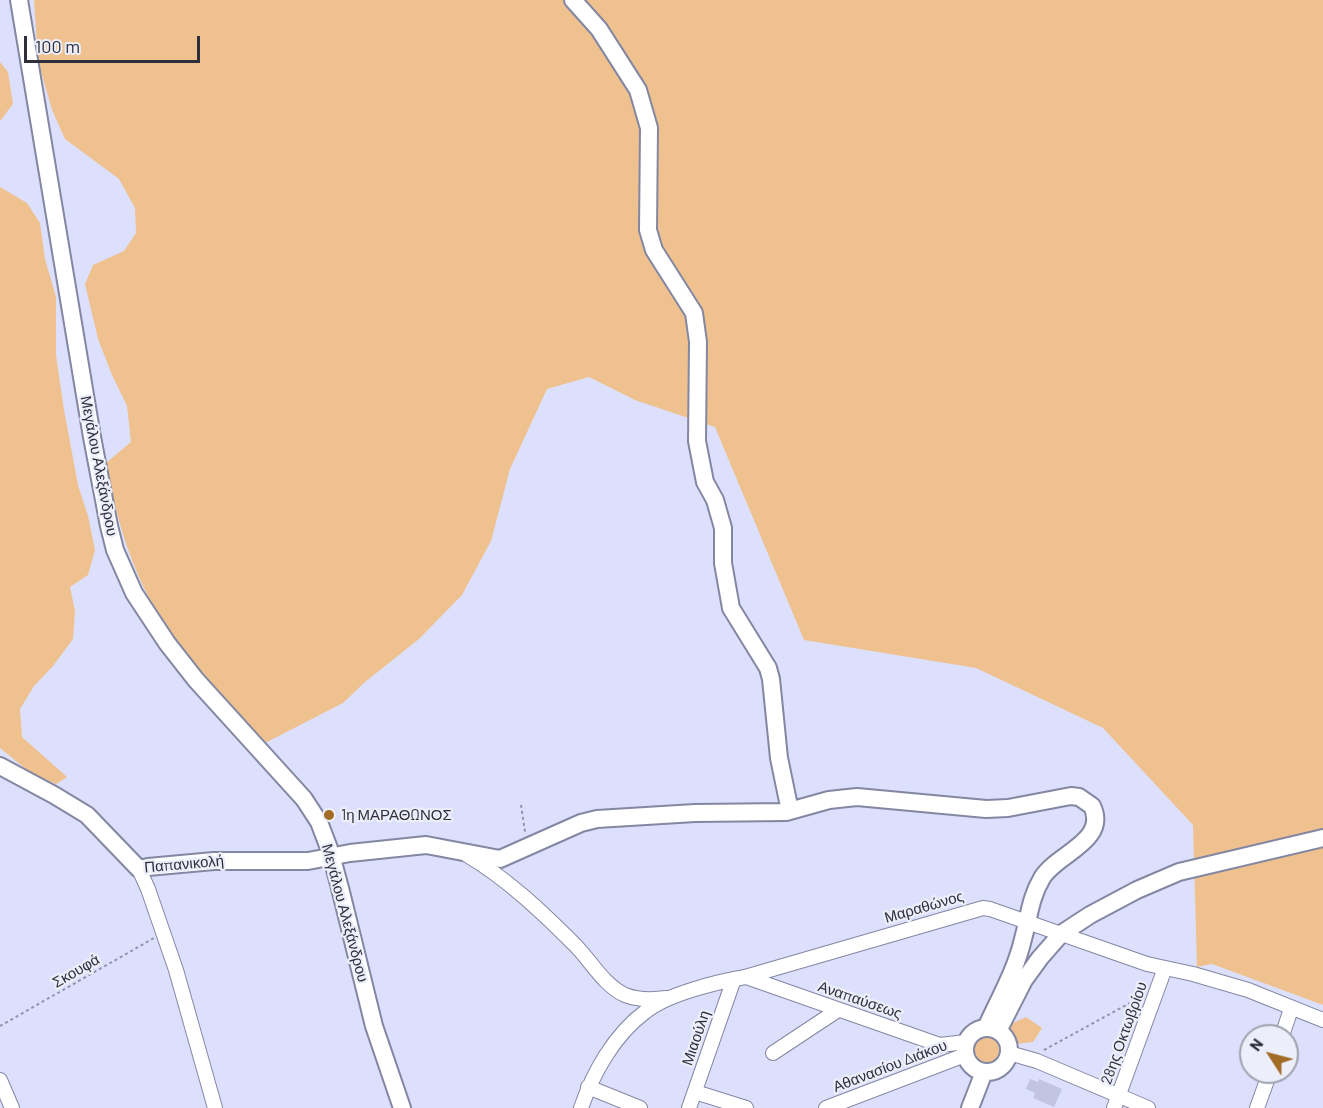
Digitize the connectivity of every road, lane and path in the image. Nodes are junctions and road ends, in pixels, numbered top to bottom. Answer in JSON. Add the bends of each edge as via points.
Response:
{"nodes":[{"id":1,"x":19,"y":0,"type":"edge"},
{"id":2,"x":573,"y":0,"type":"edge"},
{"id":3,"x":0,"y":766,"type":"edge"},
{"id":4,"x":521,"y":805,"type":"dead end"},
{"id":5,"x":790,"y":811,"type":"junction"},
{"id":6,"x":1323,"y":838,"type":"edge"},
{"id":7,"x":527,"y":846,"type":"junction"},
{"id":8,"x":459,"y":851,"type":"junction"},
{"id":9,"x":332,"y":858,"type":"junction"},
{"id":10,"x":139,"y":869,"type":"junction"},
{"id":11,"x":1026,"y":923,"type":"junction"},
{"id":12,"x":163,"y":933,"type":"junction"},
{"id":13,"x":1061,"y":934,"type":"junction"},
{"id":14,"x":1165,"y":968,"type":"junction"},
{"id":15,"x":740,"y":978,"type":"junction"},
{"id":16,"x":674,"y":997,"type":"junction"},
{"id":17,"x":1130,"y":1003,"type":"dead end"},
{"id":18,"x":1291,"y":1009,"type":"junction"},
{"id":19,"x":838,"y":1010,"type":"junction"},
{"id":20,"x":1323,"y":1020,"type":"edge"},
{"id":21,"x":1286,"y":1024,"type":"edge"},
{"id":22,"x":0,"y":1026,"type":"edge"},
{"id":23,"x":992,"y":1029,"type":"junction"},
{"id":24,"x":940,"y":1045,"type":"junction"},
{"id":25,"x":966,"y":1049,"type":"junction"},
{"id":26,"x":773,"y":1053,"type":"dead end"},
{"id":27,"x":1009,"y":1053,"type":"junction"},
{"id":28,"x":1028,"y":1058,"type":"junction"},
{"id":29,"x":942,"y":1064,"type":"junction"},
{"id":30,"x":984,"y":1072,"type":"junction"},
{"id":31,"x":0,"y":1080,"type":"edge"},
{"id":32,"x":1266,"y":1084,"type":"edge"},
{"id":33,"x":588,"y":1087,"type":"junction"},
{"id":34,"x":695,"y":1092,"type":"junction"},
{"id":35,"x":1116,"y":1102,"type":"edge"},
{"id":36,"x":12,"y":1108,"type":"edge"},
{"id":37,"x":215,"y":1108,"type":"edge"},
{"id":38,"x":402,"y":1108,"type":"edge"},
{"id":39,"x":581,"y":1108,"type":"edge"},
{"id":40,"x":640,"y":1108,"type":"edge"},
{"id":41,"x":689,"y":1108,"type":"edge"},
{"id":42,"x":746,"y":1108,"type":"edge"},
{"id":43,"x":827,"y":1108,"type":"edge"},
{"id":44,"x":970,"y":1108,"type":"edge"},
{"id":45,"x":1148,"y":1108,"type":"edge"},
{"id":46,"x":1257,"y":1108,"type":"edge"}],
"edges":[{"from":1,"to":9,"type":"street","name":"Μεγάλου Αλεξάνδρου","via":[[92,437],[115,550],[134,593],[157,630],[196,680],[304,799],[319,822]]},
{"from":2,"to":5,"type":"street","via":[[599,29],[638,90],[649,128],[648,230],[654,250],[694,313],[698,342],[697,441],[705,482],[723,528],[723,563],[731,608],[771,679],[779,758]]},
{"from":3,"to":10,"type":"street","name":"Παπανικολή","via":[[87,816]]},
{"from":4,"to":7,"type":"path"},
{"from":5,"to":7,"type":"street","name":"Παπανικολή","via":[[597,819]]},
{"from":5,"to":11,"type":"street","name":"Παπανικολή","via":[[857,797],[986,809],[1079,797],[1092,806],[1094,829],[1045,873],[1033,896]]},
{"from":6,"to":13,"type":"street","via":[[1179,872],[1137,890]]},
{"from":7,"to":8,"type":"street","name":"Παπανικολή","via":[[500,859]]},
{"from":8,"to":9,"type":"street","name":"Παπανικολή","via":[[426,845]]},
{"from":8,"to":16,"type":"street","via":[[515,888],[623,994],[637,999]]},
{"from":9,"to":10,"type":"street","name":"Παπανικολή","via":[[214,861]]},
{"from":9,"to":38,"type":"street","name":"Μεγάλου Αλεξάνδρου","via":[[374,1026]]},
{"from":10,"to":12,"type":"street"},
{"from":11,"to":13,"type":"street","name":"Μαραθώνος"},
{"from":11,"to":15,"type":"street","name":"Μαραθώνος","via":[[983,908]]},
{"from":11,"to":23,"type":"street"},
{"from":12,"to":22,"type":"path","name":"Σκουφά"},
{"from":12,"to":37,"type":"street"},
{"from":13,"to":14,"type":"street","name":"Μαραθώνος"},
{"from":13,"to":23,"type":"street"},
{"from":14,"to":18,"type":"street","name":"Μαραθώνος","via":[[1248,990]]},
{"from":14,"to":35,"type":"street","name":"28ης Οκτωβρίου"},
{"from":15,"to":16,"type":"street","name":"Μαραθώνος"},
{"from":15,"to":19,"type":"street","name":"Αναπαύσεως"},
{"from":15,"to":34,"type":"street","name":"Μιαούλη"},
{"from":16,"to":33,"type":"street","name":"Μαραθώνος","via":[[645,1011],[621,1036]]},
{"from":17,"to":28,"type":"path"},
{"from":18,"to":20,"type":"street","name":"Μαραθώνος"},
{"from":18,"to":21,"type":"street"},
{"from":19,"to":24,"type":"street","name":"Αναπαύσεως"},
{"from":19,"to":26,"type":"street"},
{"from":23,"to":25,"type":"street","via":[[974,1032]]},
{"from":23,"to":27,"type":"street","via":[[1006,1038]]},
{"from":24,"to":25,"type":"street","name":"Αναπαύσεως"},
{"from":24,"to":29,"type":"street"},
{"from":25,"to":29,"type":"street","name":"Αθανασίου Διάκου"},
{"from":25,"to":30,"type":"street","via":[[972,1067]]},
{"from":27,"to":28,"type":"street"},
{"from":27,"to":30,"type":"street","via":[[1000,1067]]},
{"from":28,"to":35,"type":"street"},
{"from":29,"to":43,"type":"street","name":"Αθανασίου Διάκου"},
{"from":30,"to":44,"type":"street"},
{"from":31,"to":36,"type":"street"},
{"from":32,"to":46,"type":"street"},
{"from":33,"to":39,"type":"street","name":"Μαραθώνος"},
{"from":33,"to":40,"type":"street"},
{"from":34,"to":41,"type":"street","name":"Μιαούλη"},
{"from":34,"to":42,"type":"street"},
{"from":35,"to":45,"type":"street"}]}
